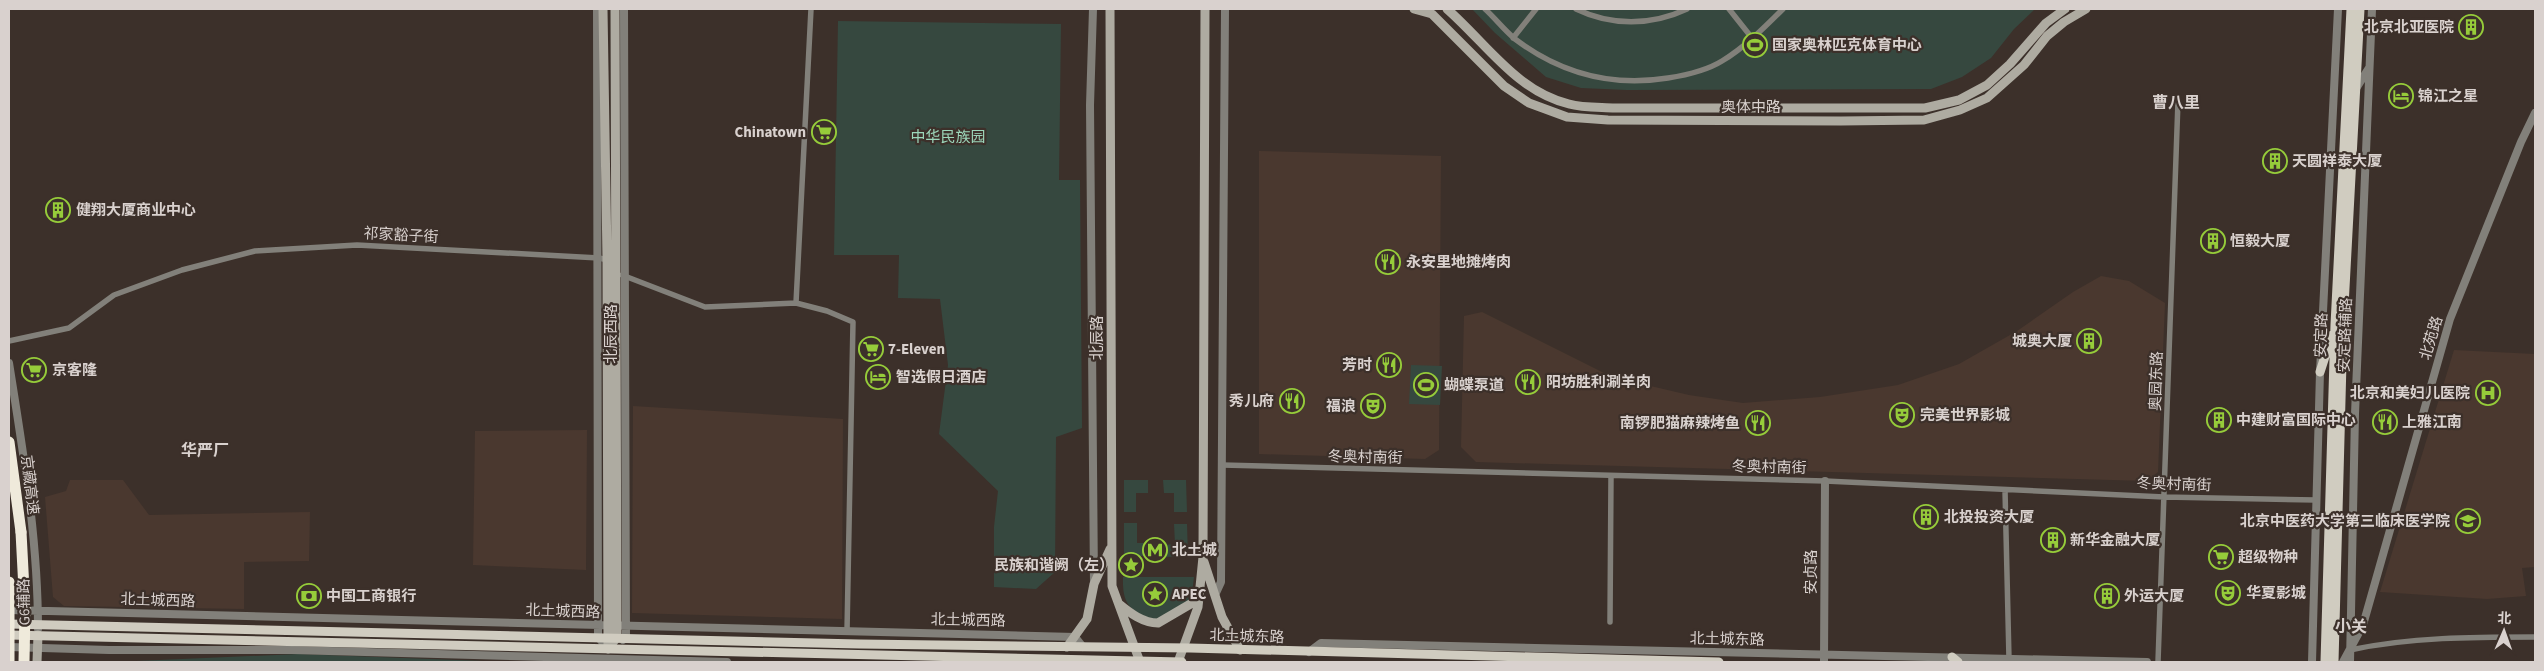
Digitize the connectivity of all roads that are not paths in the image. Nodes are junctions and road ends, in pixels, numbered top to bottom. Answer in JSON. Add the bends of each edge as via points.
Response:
{"nodes":[{"id":1,"x":597,"y":9,"type":"edge"},
{"id":2,"x":603,"y":9,"type":"edge"},
{"id":3,"x":615,"y":9,"type":"edge"},
{"id":4,"x":624,"y":9,"type":"edge"},
{"id":5,"x":811,"y":9,"type":"edge"},
{"id":6,"x":1093,"y":9,"type":"edge"},
{"id":7,"x":1110,"y":9,"type":"edge"},
{"id":8,"x":1205,"y":9,"type":"edge"},
{"id":9,"x":1225,"y":9,"type":"edge"},
{"id":10,"x":1414,"y":9,"type":"edge"},
{"id":11,"x":1447,"y":9,"type":"edge"},
{"id":12,"x":1485,"y":9,"type":"edge"},
{"id":13,"x":1536,"y":9,"type":"edge"},
{"id":14,"x":1576,"y":9,"type":"edge"},
{"id":15,"x":1687,"y":9,"type":"edge"},
{"id":16,"x":1729,"y":9,"type":"edge"},
{"id":17,"x":1783,"y":9,"type":"edge"},
{"id":18,"x":2066,"y":9,"type":"edge"},
{"id":19,"x":2086,"y":9,"type":"edge"},
{"id":20,"x":2338,"y":9,"type":"edge"},
{"id":21,"x":2351,"y":9,"type":"edge"},
{"id":22,"x":2360,"y":9,"type":"edge"},
{"id":23,"x":2372,"y":9,"type":"edge"},
{"id":24,"x":1513,"y":38,"type":"junction"},
{"id":25,"x":1752,"y":38,"type":"junction"},
{"id":26,"x":2370,"y":66,"type":"junction"},
{"id":27,"x":2356,"y":90,"type":"junction"},
{"id":28,"x":2178,"y":101,"type":"dead end"},
{"id":29,"x":2535,"y":113,"type":"edge"},
{"id":30,"x":603,"y":258,"type":"junction"},
{"id":31,"x":616,"y":273,"type":"junction"},
{"id":32,"x":625,"y":276,"type":"junction"},
{"id":33,"x":796,"y":303,"type":"junction"},
{"id":34,"x":2335,"y":325,"type":"junction"},
{"id":35,"x":9,"y":341,"type":"edge"},
{"id":36,"x":9,"y":363,"type":"edge"},
{"id":37,"x":2320,"y":372,"type":"junction"},
{"id":38,"x":9,"y":442,"type":"edge"},
{"id":39,"x":1222,"y":466,"type":"junction"},
{"id":40,"x":1611,"y":476,"type":"junction"},
{"id":41,"x":1825,"y":481,"type":"junction"},
{"id":42,"x":2005,"y":490,"type":"junction"},
{"id":43,"x":2164,"y":497,"type":"junction"},
{"id":44,"x":2316,"y":500,"type":"junction"},
{"id":45,"x":603,"y":526,"type":"junction"},
{"id":46,"x":1111,"y":546,"type":"junction"},
{"id":47,"x":1203,"y":559,"type":"junction"},
{"id":48,"x":37,"y":575,"type":"junction"},
{"id":49,"x":9,"y":581,"type":"edge"},
{"id":50,"x":1094,"y":584,"type":"junction"},
{"id":51,"x":1215,"y":595,"type":"junction"},
{"id":52,"x":1199,"y":599,"type":"junction"},
{"id":53,"x":1118,"y":604,"type":"junction"},
{"id":54,"x":9,"y":610,"type":"edge"},
{"id":55,"x":38,"y":611,"type":"junction"},
{"id":56,"x":1610,"y":622,"type":"dead end"},
{"id":57,"x":9,"y":624,"type":"edge"},
{"id":58,"x":38,"y":625,"type":"junction"},
{"id":59,"x":598,"y":626,"type":"junction"},
{"id":60,"x":612,"y":626,"type":"junction"},
{"id":61,"x":626,"y":626,"type":"junction"},
{"id":62,"x":847,"y":631,"type":"junction"},
{"id":63,"x":9,"y":634,"type":"edge"},
{"id":64,"x":38,"y":635,"type":"junction"},
{"id":65,"x":598,"y":637,"type":"junction"},
{"id":66,"x":613,"y":637,"type":"junction"},
{"id":67,"x":1075,"y":637,"type":"junction"},
{"id":68,"x":626,"y":638,"type":"junction"},
{"id":69,"x":2535,"y":638,"type":"edge"},
{"id":70,"x":1442,"y":645,"type":"junction"},
{"id":71,"x":9,"y":647,"type":"edge"},
{"id":72,"x":1067,"y":647,"type":"junction"},
{"id":73,"x":1083,"y":647,"type":"junction"},
{"id":74,"x":1135,"y":647,"type":"junction"},
{"id":75,"x":1183,"y":648,"type":"junction"},
{"id":76,"x":38,"y":649,"type":"junction"},
{"id":77,"x":1240,"y":650,"type":"junction"},
{"id":78,"x":2350,"y":650,"type":"junction"},
{"id":79,"x":1309,"y":652,"type":"junction"},
{"id":80,"x":608,"y":657,"type":"edge"},
{"id":81,"x":1824,"y":658,"type":"edge"},
{"id":82,"x":1441,"y":659,"type":"edge"},
{"id":83,"x":2009,"y":659,"type":"junction"},
{"id":84,"x":1955,"y":660,"type":"edge"},
{"id":85,"x":1062,"y":661,"type":"edge"},
{"id":86,"x":9,"y":662,"type":"edge"},
{"id":87,"x":24,"y":662,"type":"edge"},
{"id":88,"x":37,"y":662,"type":"edge"},
{"id":89,"x":727,"y":662,"type":"edge"},
{"id":90,"x":1140,"y":662,"type":"edge"},
{"id":91,"x":1180,"y":662,"type":"edge"},
{"id":92,"x":1719,"y":662,"type":"edge"},
{"id":93,"x":2147,"y":662,"type":"edge"},
{"id":94,"x":2158,"y":662,"type":"edge"},
{"id":95,"x":2312,"y":662,"type":"edge"},
{"id":96,"x":2325,"y":662,"type":"edge"},
{"id":97,"x":2334,"y":662,"type":"edge"},
{"id":98,"x":2343,"y":662,"type":"edge"},
{"id":99,"x":2350,"y":662,"type":"edge"}],
"edges":[{"from":1,"to":30,"type":"street","name":"北辰西路"},
{"from":2,"to":30,"type":"main road","name":"北辰西路"},
{"from":3,"to":31,"type":"main road","name":"北辰西路"},
{"from":4,"to":32,"type":"street","name":"北辰西路"},
{"from":5,"to":33,"type":"street"},
{"from":6,"to":50,"type":"street","name":"北辰路","via":[[1090,115]]},
{"from":7,"to":46,"type":"main road","name":"北辰路"},
{"from":8,"to":47,"type":"main road"},
{"from":9,"to":39,"type":"street"},
{"from":10,"to":19,"type":"main road","name":"奥体中路","via":[[1432,14],[1504,86],[1530,104],[1567,117],[1825,121],[1924,120],[1960,110],[2000,88],[2047,36]]},
{"from":11,"to":18,"type":"main road","name":"奥体中路","via":[[1534,91],[1570,105],[1615,108],[1925,108],[1959,100],[1987,85],[2046,23]]},
{"from":12,"to":24,"type":"street"},
{"from":13,"to":24,"type":"street"},
{"from":14,"to":15,"type":"street","via":[[1598,18],[1625,22],[1652,20]]},
{"from":16,"to":25,"type":"street"},
{"from":17,"to":25,"type":"street"},
{"from":20,"to":37,"type":"street","name":"安定路辅路"},
{"from":21,"to":34,"type":"main road","name":"安定路"},
{"from":22,"to":27,"type":"main road","name":"安定路"},
{"from":23,"to":26,"type":"street","name":"安定路辅路"},
{"from":24,"to":25,"type":"street","via":[[1545,59],[1580,74],[1620,81],[1694,74],[1722,61]]},
{"from":26,"to":27,"type":"street","name":"安定路"},
{"from":26,"to":78,"type":"street","name":"安定路辅路","via":[[2355,414]]},
{"from":27,"to":97,"type":"main road","name":"安定路","via":[[2343,326]]},
{"from":28,"to":43,"type":"street","name":"奥园东路"},
{"from":29,"to":78,"type":"street","name":"北苑路","via":[[2450,319],[2363,625]]},
{"from":30,"to":31,"type":"street"},
{"from":30,"to":35,"type":"street","name":"祁家豁子街","via":[[358,245],[255,251],[182,270],[114,294],[70,328]]},
{"from":30,"to":45,"type":"main road","name":"北辰西路"},
{"from":31,"to":32,"type":"street"},
{"from":31,"to":60,"type":"main road","name":"北辰西路"},
{"from":32,"to":33,"type":"street","via":[[705,307]]},
{"from":32,"to":61,"type":"street","name":"北辰西路"},
{"from":33,"to":62,"type":"street","via":[[853,322]]},
{"from":34,"to":37,"type":"main road"},
{"from":34,"to":96,"type":"main road","name":"安定路"},
{"from":36,"to":48,"type":"street","name":"G6辅路","via":[[26,464]]},
{"from":37,"to":44,"type":"street","name":"安定路"},
{"from":38,"to":87,"type":"highway","name":"京藏高速","bridge":true,"via":[[21,532]]},
{"from":39,"to":40,"type":"street","name":"冬奥村南街"},
{"from":39,"to":51,"type":"street","via":[[1221,582]]},
{"from":40,"to":41,"type":"street","name":"冬奥村南街"},
{"from":40,"to":56,"type":"street"},
{"from":41,"to":42,"type":"street","name":"冬奥村南街"},
{"from":41,"to":81,"type":"street","name":"安贞路"},
{"from":42,"to":43,"type":"street","name":"冬奥村南街"},
{"from":42,"to":83,"type":"street"},
{"from":43,"to":44,"type":"street","name":"冬奥村南街"},
{"from":43,"to":94,"type":"street","name":"奥园东路"},
{"from":44,"to":95,"type":"street","name":"安定路"},
{"from":45,"to":59,"type":"street","name":"北辰西路"},
{"from":45,"to":60,"type":"main road","name":"北辰西路"},
{"from":46,"to":50,"type":"main road"},
{"from":46,"to":53,"type":"main road","name":"北辰路","via":[[1112,586]]},
{"from":47,"to":51,"type":"main road"},
{"from":47,"to":52,"type":"main road"},
{"from":48,"to":49,"type":"street"},
{"from":48,"to":55,"type":"street","name":"G6辅路"},
{"from":49,"to":86,"type":"highway","bridge":true},
{"from":50,"to":67,"type":"main road","via":[[1087,619]]},
{"from":51,"to":77,"type":"main road","via":[[1222,617]]},
{"from":52,"to":53,"type":"main road","via":[[1158,623],[1140,618]]},
{"from":52,"to":75,"type":"main road"},
{"from":53,"to":74,"type":"main road","name":"北辰路"},
{"from":54,"to":55,"type":"street","name":"北土城西路"},
{"from":55,"to":58,"type":"street","name":"G6辅路"},
{"from":55,"to":59,"type":"street","name":"北土城西路"},
{"from":57,"to":58,"type":"main road","name":"北土城西路"},
{"from":58,"to":64,"type":"street","name":"G6辅路"},
{"from":58,"to":65,"type":"main road","name":"北土城西路"},
{"from":59,"to":60,"type":"street","name":"北土城西路"},
{"from":59,"to":65,"type":"street","name":"北辰西路"},
{"from":60,"to":61,"type":"street","name":"北土城西路"},
{"from":60,"to":66,"type":"main road","name":"北辰西路"},
{"from":61,"to":62,"type":"street","name":"北土城西路"},
{"from":61,"to":68,"type":"street","name":"北辰西路"},
{"from":62,"to":67,"type":"street","name":"北土城西路"},
{"from":63,"to":64,"type":"main road"},
{"from":64,"to":76,"type":"main road","name":"G6辅路"},
{"from":64,"to":80,"type":"main road"},
{"from":65,"to":66,"type":"main road","name":"北土城西路"},
{"from":65,"to":80,"type":"street"},
{"from":66,"to":68,"type":"main road","name":"北土城西路"},
{"from":66,"to":80,"type":"main road","name":"北辰西路"},
{"from":67,"to":72,"type":"main road"},
{"from":67,"to":73,"type":"street"},
{"from":68,"to":72,"type":"main road","name":"北土城西路"},
{"from":68,"to":80,"type":"street"},
{"from":69,"to":78,"type":"street","via":[[2431,640]]},
{"from":70,"to":79,"type":"street","name":"北土城东路","via":[[1321,643]]},
{"from":70,"to":81,"type":"street","name":"北土城东路"},
{"from":70,"to":82,"type":"street"},
{"from":71,"to":76,"type":"street"},
{"from":72,"to":73,"type":"main road","name":"北土城西路"},
{"from":73,"to":74,"type":"main road","name":"北土城西路"},
{"from":74,"to":75,"type":"main road","name":"北土城东路"},
{"from":74,"to":90,"type":"main road","name":"北辰路"},
{"from":75,"to":77,"type":"main road","name":"北土城东路"},
{"from":75,"to":91,"type":"main road"},
{"from":76,"to":80,"type":"street","via":[[292,650]]},
{"from":76,"to":88,"type":"main road","name":"G6辅路"},
{"from":77,"to":79,"type":"main road","name":"北土城东路"},
{"from":78,"to":98,"type":"street","name":"北苑路"},
{"from":78,"to":99,"type":"street","name":"安定路辅路"},
{"from":79,"to":82,"type":"main road","name":"北土城东路"},
{"from":80,"to":85,"type":"main road"},
{"from":80,"to":89,"type":"street"},
{"from":81,"to":84,"type":"street","name":"北土城东路"},
{"from":82,"to":92,"type":"main road","name":"北土城东路"},
{"from":83,"to":84,"type":"street","name":"北土城东路"},
{"from":83,"to":93,"type":"street","name":"北土城东路"},
{"from":85,"to":90,"type":"main road"},
{"from":90,"to":91,"type":"main road"}]}
